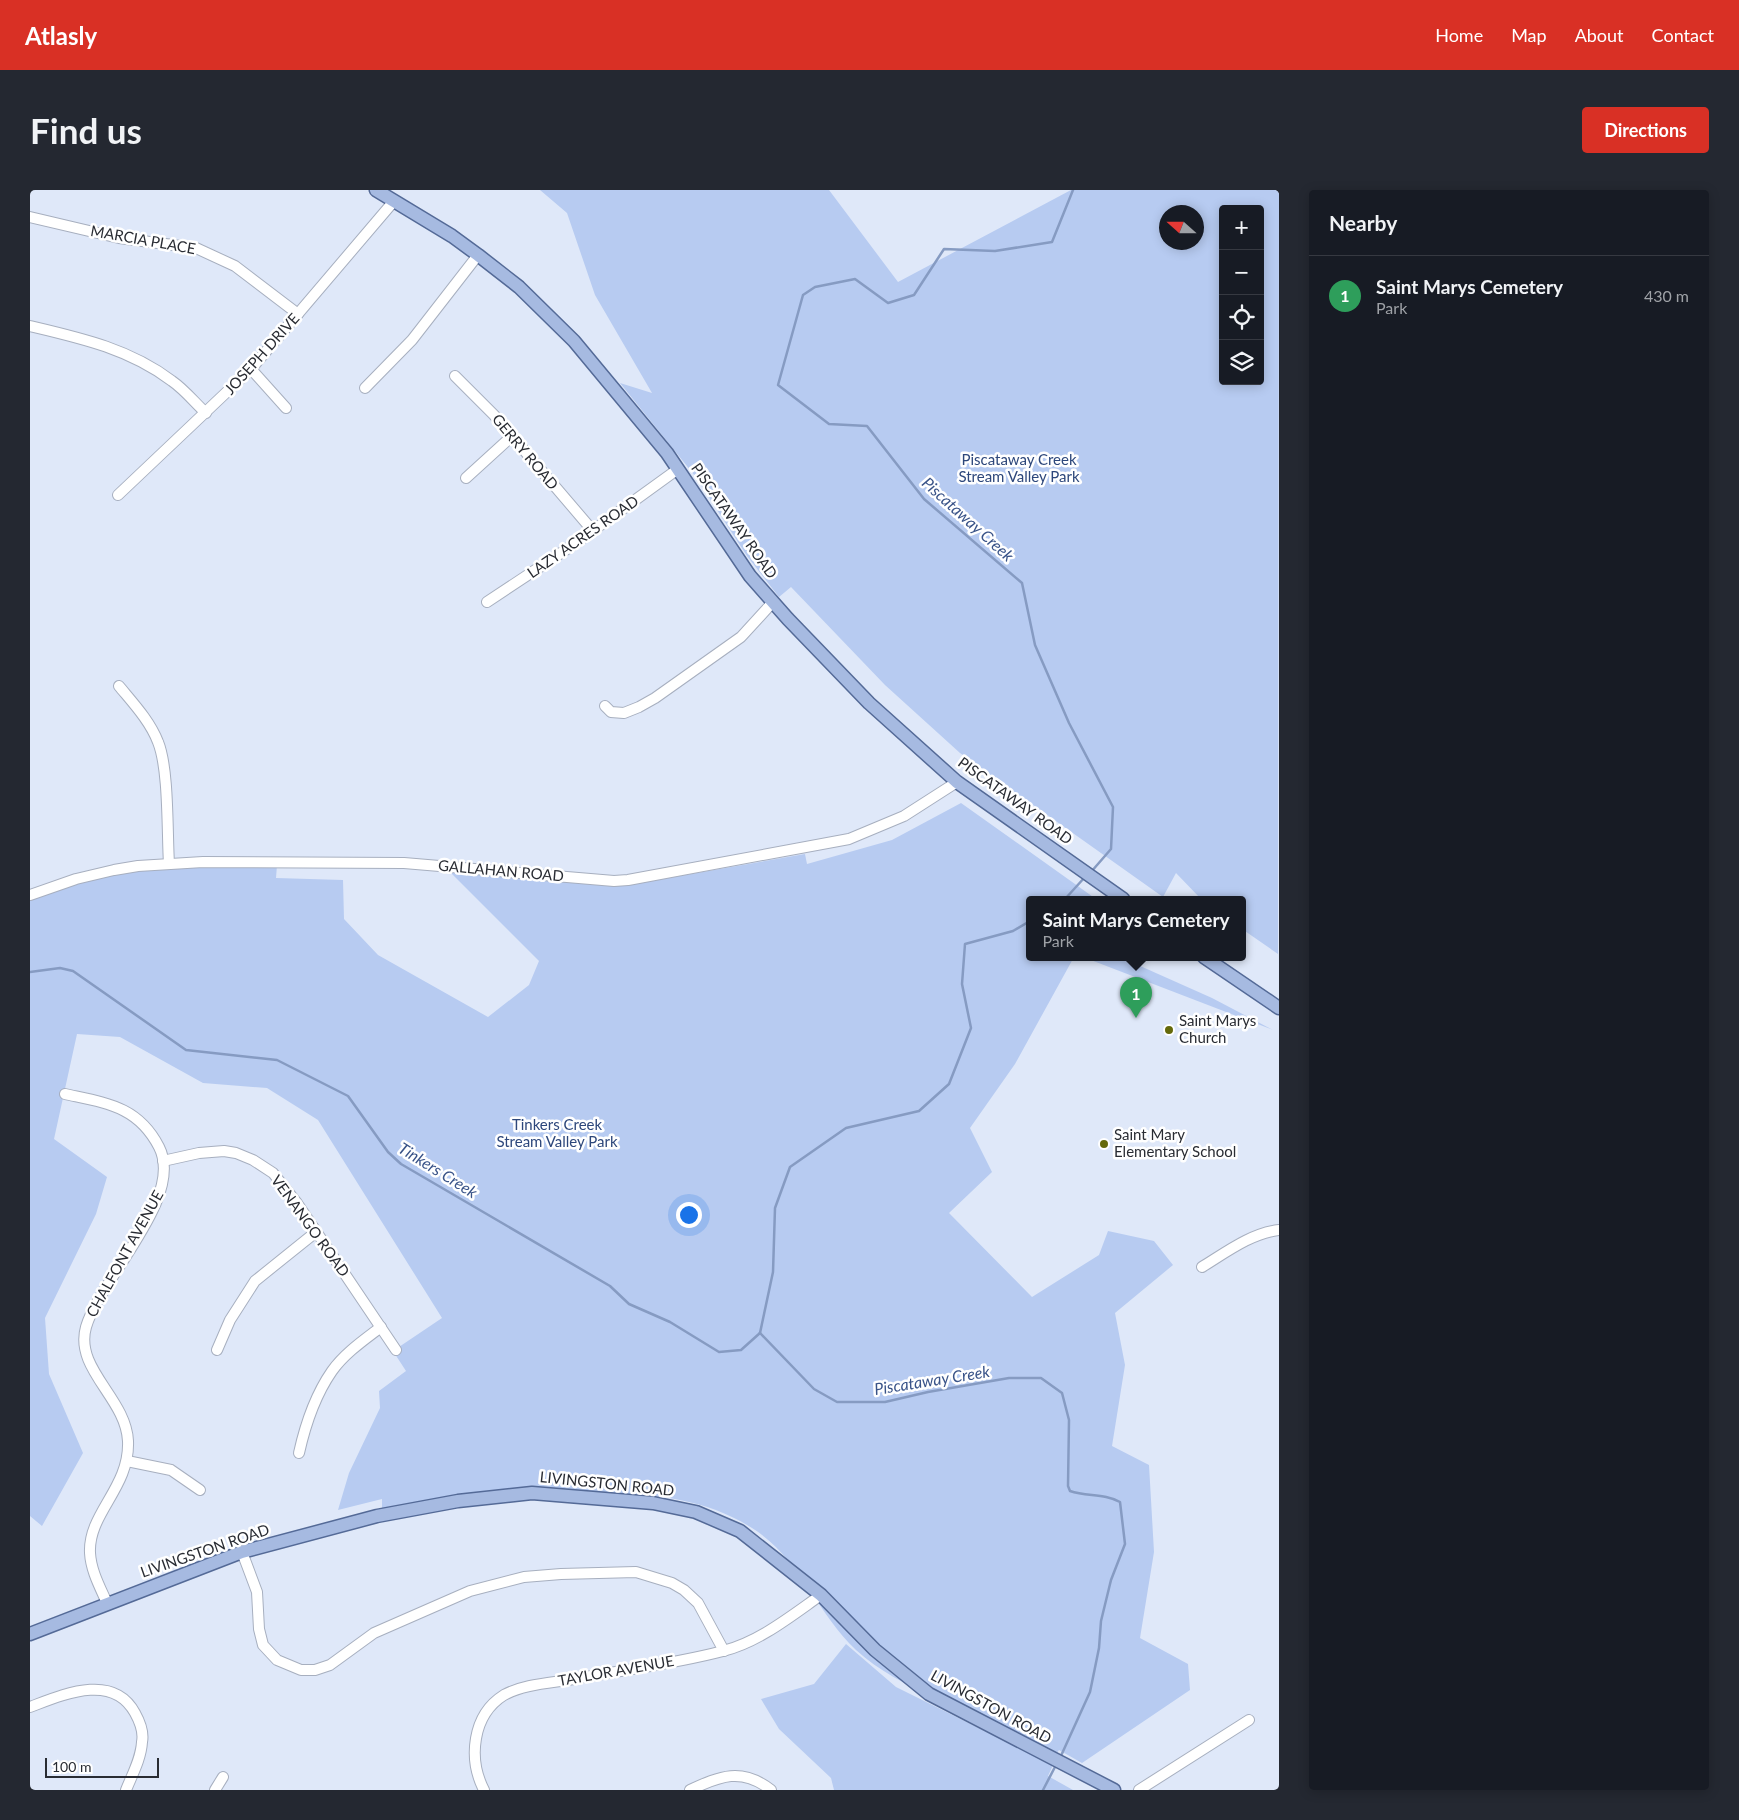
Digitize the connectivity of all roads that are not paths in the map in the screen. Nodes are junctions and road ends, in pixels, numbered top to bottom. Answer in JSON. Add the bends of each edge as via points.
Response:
{"nodes":[{"id":1,"x":376,"y":190,"type":"edge"},
{"id":2,"x":394,"y":201,"type":"junction"},
{"id":3,"x":30,"y":217,"type":"edge"},
{"id":4,"x":478,"y":255,"type":"junction"},
{"id":5,"x":298,"y":314,"type":"junction"},
{"id":6,"x":30,"y":326,"type":"edge"},
{"id":7,"x":251,"y":369,"type":"junction"},
{"id":8,"x":455,"y":376,"type":"dead end"},
{"id":9,"x":365,"y":388,"type":"dead end"},
{"id":10,"x":286,"y":408,"type":"dead end"},
{"id":11,"x":206,"y":413,"type":"junction"},
{"id":12,"x":512,"y":437,"type":"junction"},
{"id":13,"x":678,"y":469,"type":"junction"},
{"id":14,"x":466,"y":478,"type":"dead end"},
{"id":15,"x":118,"y":495,"type":"dead end"},
{"id":16,"x":593,"y":531,"type":"junction"},
{"id":17,"x":487,"y":602,"type":"dead end"},
{"id":18,"x":773,"y":602,"type":"junction"},
{"id":19,"x":119,"y":686,"type":"dead end"},
{"id":20,"x":605,"y":706,"type":"dead end"},
{"id":21,"x":957,"y":782,"type":"junction"},
{"id":22,"x":169,"y":864,"type":"junction"},
{"id":23,"x":30,"y":895,"type":"edge"},
{"id":24,"x":1119,"y":896,"type":"edge"},
{"id":25,"x":1210,"y":961,"type":"edge"},
{"id":26,"x":1279,"y":1008,"type":"edge"},
{"id":27,"x":65,"y":1094,"type":"dead end"},
{"id":28,"x":163,"y":1161,"type":"junction"},
{"id":29,"x":1279,"y":1230,"type":"edge"},
{"id":30,"x":316,"y":1232,"type":"junction"},
{"id":31,"x":1202,"y":1267,"type":"dead end"},
{"id":32,"x":381,"y":1327,"type":"junction"},
{"id":33,"x":217,"y":1350,"type":"dead end"},
{"id":34,"x":396,"y":1350,"type":"dead end"},
{"id":35,"x":299,"y":1453,"type":"dead end"},
{"id":36,"x":127,"y":1461,"type":"junction"},
{"id":37,"x":200,"y":1490,"type":"dead end"},
{"id":38,"x":242,"y":1552,"type":"junction"},
{"id":39,"x":821,"y":1595,"type":"junction"},
{"id":40,"x":107,"y":1603,"type":"junction"},
{"id":41,"x":30,"y":1634,"type":"edge"},
{"id":42,"x":724,"y":1651,"type":"junction"},
{"id":43,"x":30,"y":1707,"type":"edge"},
{"id":44,"x":1249,"y":1720,"type":"dead end"},
{"id":45,"x":223,"y":1777,"type":"dead end"},
{"id":46,"x":126,"y":1790,"type":"edge"},
{"id":47,"x":215,"y":1790,"type":"edge"},
{"id":48,"x":484,"y":1790,"type":"edge"},
{"id":49,"x":690,"y":1790,"type":"edge"},
{"id":50,"x":771,"y":1790,"type":"edge"},
{"id":51,"x":1114,"y":1790,"type":"edge"},
{"id":52,"x":1139,"y":1790,"type":"edge"}],
"edges":[{"from":1,"to":2,"type":"main road","name":"PISCATAWAY ROAD"},
{"from":2,"to":4,"type":"main road","name":"PISCATAWAY ROAD"},
{"from":2,"to":5,"type":"street","name":"JOSEPH DRIVE"},
{"from":3,"to":5,"type":"street","name":"MARCIA PLACE","via":[[119,238],[196,248],[234,266]]},
{"from":4,"to":9,"type":"street","via":[[412,340]]},
{"from":4,"to":13,"type":"main road","name":"PISCATAWAY ROAD","via":[[519,287],[574,341]]},
{"from":5,"to":7,"type":"street","name":"JOSEPH DRIVE"},
{"from":6,"to":11,"type":"street","via":[[98,342],[134,357],[174,382]]},
{"from":7,"to":10,"type":"street"},
{"from":7,"to":11,"type":"street","name":"JOSEPH DRIVE"},
{"from":8,"to":12,"type":"street","name":"GERRY ROAD"},
{"from":11,"to":15,"type":"street","name":"JOSEPH DRIVE"},
{"from":12,"to":14,"type":"street"},
{"from":12,"to":16,"type":"street","name":"GERRY ROAD"},
{"from":13,"to":16,"type":"street","name":"LAZY ACRES ROAD"},
{"from":13,"to":18,"type":"main road","name":"PISCATAWAY ROAD","via":[[734,553]]},
{"from":16,"to":17,"type":"street","name":"LAZY ACRES ROAD"},
{"from":18,"to":20,"type":"street","via":[[736,641],[655,698],[624,713],[611,712]]},
{"from":18,"to":21,"type":"main road","name":"PISCATAWAY ROAD","via":[[869,703]]},
{"from":19,"to":22,"type":"street","via":[[143,715],[158,742],[163,763]]},
{"from":21,"to":22,"type":"street","name":"GALLAHAN ROAD","via":[[904,816],[848,839],[628,880],[368,862]]},
{"from":21,"to":24,"type":"main road","name":"PISCATAWAY ROAD"},
{"from":22,"to":23,"type":"street","name":"GALLAHAN ROAD","via":[[114,870]]},
{"from":25,"to":26,"type":"main road"},
{"from":27,"to":28,"type":"street","name":"CHALFONT AVENUE","via":[[102,1102],[133,1114],[156,1141]]},
{"from":28,"to":30,"type":"street","name":"VENANGO ROAD","via":[[224,1151],[253,1160],[279,1179]]},
{"from":28,"to":36,"type":"street","name":"CHALFONT AVENUE","via":[[162,1188],[155,1205],[100,1298],[84,1337],[90,1365],[111,1395],[125,1425]]},
{"from":29,"to":31,"type":"street","via":[[1245,1242]]},
{"from":30,"to":32,"type":"street","name":"VENANGO ROAD"},
{"from":30,"to":33,"type":"street","via":[[255,1281],[230,1320]]},
{"from":32,"to":34,"type":"street","name":"VENANGO ROAD"},
{"from":32,"to":35,"type":"street","via":[[349,1352],[332,1371],[313,1411]]},
{"from":36,"to":37,"type":"street","via":[[171,1470]]},
{"from":36,"to":40,"type":"street","name":"CHALFONT AVENUE","via":[[125,1472],[91,1542],[92,1566]]},
{"from":38,"to":39,"type":"main road","name":"LIVINGSTON ROAD","via":[[378,1516],[458,1501],[532,1493],[568,1495],[676,1506],[712,1517],[757,1543]]},
{"from":38,"to":40,"type":"main road","name":"LIVINGSTON ROAD"},
{"from":38,"to":42,"type":"street","via":[[257,1592],[263,1646],[276,1660],[301,1670],[330,1665],[374,1633],[470,1590],[518,1578],[561,1574],[636,1572],[672,1583],[698,1603]]},
{"from":39,"to":42,"type":"street","name":"TAYLOR AVENUE","via":[[772,1629]]},
{"from":39,"to":51,"type":"main road","name":"LIVINGSTON ROAD","via":[[875,1650],[929,1694]]},
{"from":40,"to":41,"type":"main road","name":"LIVINGSTON ROAD"},
{"from":42,"to":48,"type":"street","name":"TAYLOR AVENUE","via":[[506,1694],[489,1709],[476,1735],[476,1768]]},
{"from":43,"to":46,"type":"street","via":[[82,1690],[102,1690],[124,1700],[138,1718],[143,1740]]},
{"from":44,"to":52,"type":"street"},
{"from":45,"to":47,"type":"street"},
{"from":49,"to":50,"type":"street","via":[[719,1778],[743,1776]]}]}
